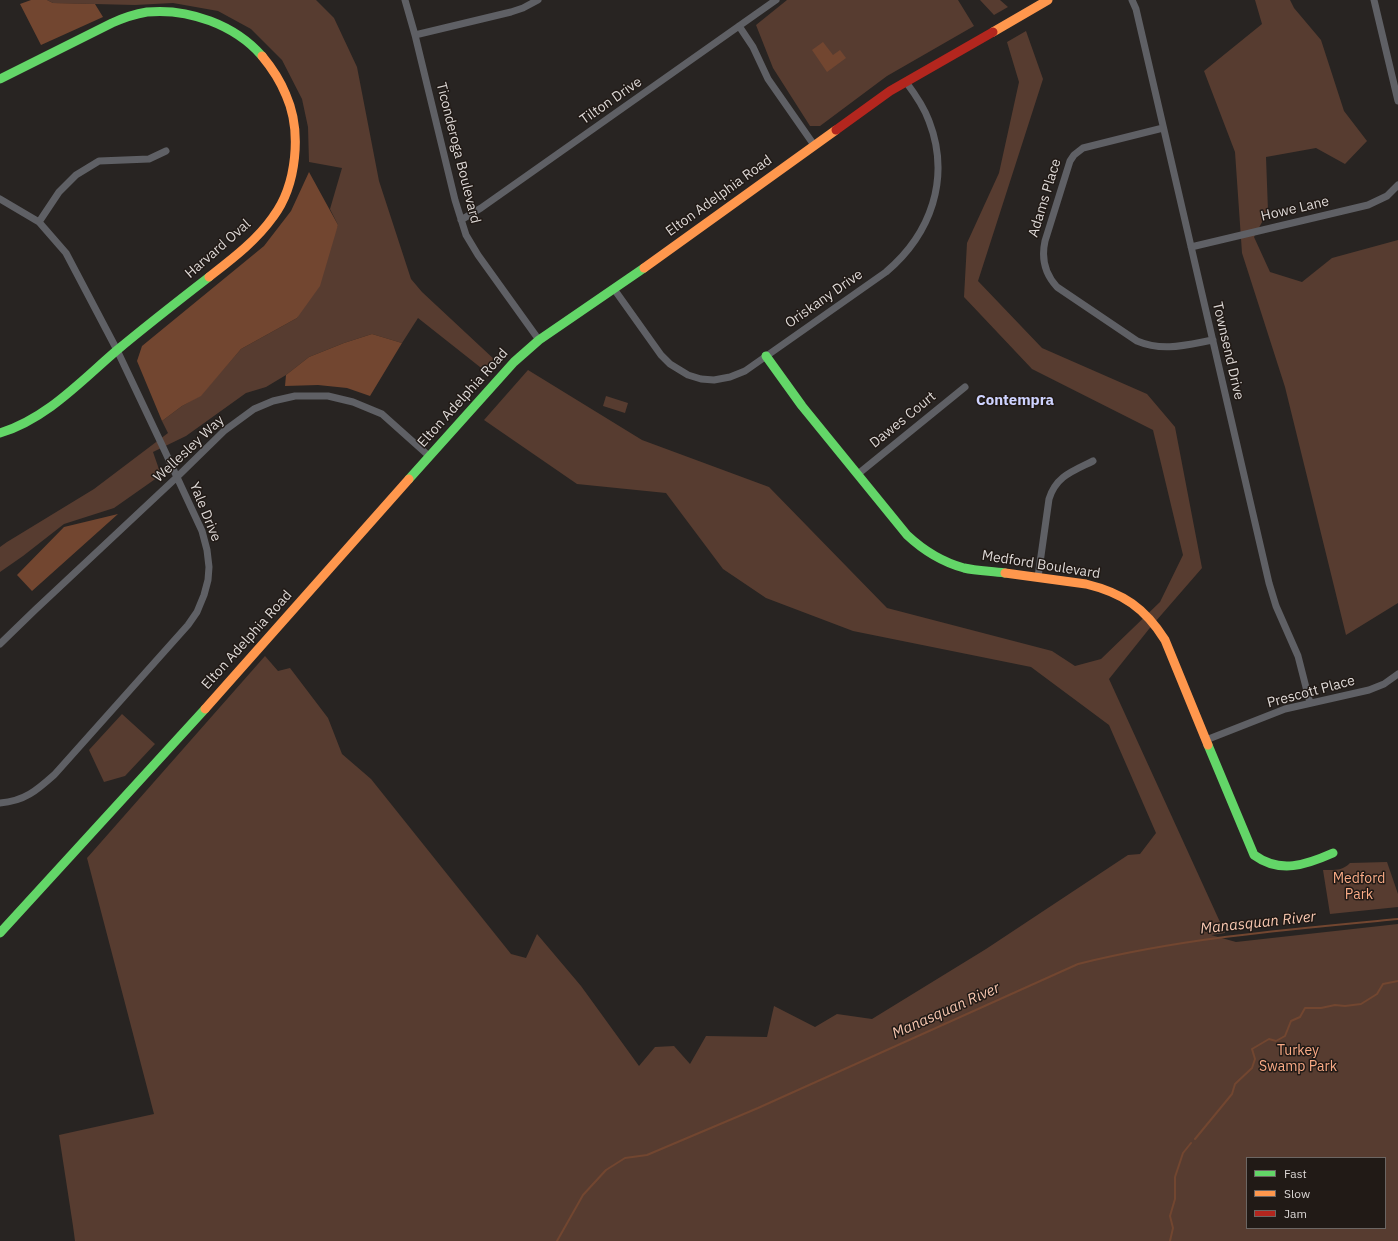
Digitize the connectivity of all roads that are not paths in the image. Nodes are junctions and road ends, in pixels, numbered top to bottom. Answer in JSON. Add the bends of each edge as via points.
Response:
{"nodes":[{"id":1,"x":405,"y":0,"type":"edge"},
{"id":2,"x":538,"y":0,"type":"edge"},
{"id":3,"x":776,"y":0,"type":"edge"},
{"id":4,"x":1048,"y":0,"type":"edge"},
{"id":5,"x":1132,"y":0,"type":"edge"},
{"id":6,"x":1374,"y":0,"type":"edge"},
{"id":7,"x":739,"y":26,"type":"junction"},
{"id":8,"x":415,"y":35,"type":"junction"},
{"id":9,"x":0,"y":79,"type":"edge"},
{"id":10,"x":906,"y":82,"type":"junction"},
{"id":11,"x":1398,"y":101,"type":"edge"},
{"id":12,"x":1163,"y":128,"type":"junction"},
{"id":13,"x":814,"y":145,"type":"junction"},
{"id":14,"x":166,"y":151,"type":"dead end"},
{"id":15,"x":1398,"y":185,"type":"edge"},
{"id":16,"x":0,"y":198,"type":"edge"},
{"id":17,"x":461,"y":220,"type":"junction"},
{"id":18,"x":40,"y":222,"type":"junction"},
{"id":19,"x":1191,"y":247,"type":"junction"},
{"id":20,"x":614,"y":288,"type":"junction"},
{"id":21,"x":539,"y":340,"type":"junction"},
{"id":22,"x":1213,"y":340,"type":"junction"},
{"id":23,"x":117,"y":350,"type":"junction"},
{"id":24,"x":766,"y":356,"type":"junction"},
{"id":25,"x":965,"y":386,"type":"dead end"},
{"id":26,"x":0,"y":432,"type":"edge"},
{"id":27,"x":429,"y":456,"type":"junction"},
{"id":28,"x":1093,"y":460,"type":"dead end"},
{"id":29,"x":858,"y":474,"type":"junction"},
{"id":30,"x":177,"y":477,"type":"junction"},
{"id":31,"x":1038,"y":577,"type":"junction"},
{"id":32,"x":0,"y":644,"type":"edge"},
{"id":33,"x":1398,"y":674,"type":"edge"},
{"id":34,"x":1310,"y":703,"type":"junction"},
{"id":35,"x":1206,"y":740,"type":"junction"},
{"id":36,"x":0,"y":803,"type":"edge"},
{"id":37,"x":1333,"y":853,"type":"dead end"},
{"id":38,"x":0,"y":933,"type":"edge"}],
"edges":[{"from":1,"to":8,"type":"street","name":"Ticonderoga Boulevard"},
{"from":2,"to":8,"type":"street","via":[[511,12]]},
{"from":3,"to":7,"type":"street","name":"Tilton Drive"},
{"from":4,"to":10,"type":"street","name":"Elton Adelphia Road"},
{"from":5,"to":12,"type":"street","name":"Townsend Drive"},
{"from":6,"to":11,"type":"street"},
{"from":7,"to":13,"type":"street","via":[[753,47],[768,79]]},
{"from":7,"to":17,"type":"street","name":"Tilton Drive","via":[[488,204]]},
{"from":8,"to":17,"type":"street","name":"Ticonderoga Boulevard"},
{"from":9,"to":23,"type":"street","name":"Harvard Oval","via":[[110,24],[148,12],[173,12],[206,18],[244,38],[274,70],[285,92],[294,121],[296,149],[287,191],[273,217],[242,250]]},
{"from":10,"to":13,"type":"street","name":"Elton Adelphia Road"},
{"from":10,"to":24,"type":"street","name":"Oriskany Drive","via":[[928,120],[938,160],[936,192],[926,222],[918,237],[898,262]]},
{"from":12,"to":19,"type":"street","name":"Townsend Drive"},
{"from":12,"to":22,"type":"street","name":"Adams Place","via":[[1083,148],[1074,154],[1043,248],[1044,263],[1050,279],[1062,291],[1137,341],[1170,348]]},
{"from":13,"to":20,"type":"street","name":"Elton Adelphia Road"},
{"from":14,"to":18,"type":"street","via":[[148,159],[99,161],[76,175],[59,192]]},
{"from":15,"to":19,"type":"street","name":"Howe Lane","via":[[1387,196],[1368,205]]},
{"from":16,"to":18,"type":"street","name":"Yale Drive"},
{"from":17,"to":21,"type":"street","name":"Ticonderoga Boulevard","via":[[466,235],[478,255]]},
{"from":18,"to":23,"type":"street","name":"Yale Drive","via":[[66,252]]},
{"from":19,"to":22,"type":"street","name":"Townsend Drive"},
{"from":20,"to":21,"type":"street","name":"Elton Adelphia Road"},
{"from":20,"to":24,"type":"street","name":"Oriskany Drive","via":[[661,355],[675,368],[688,375],[714,380],[730,377],[745,371]]},
{"from":21,"to":27,"type":"street","name":"Elton Adelphia Road","via":[[514,362]]},
{"from":22,"to":34,"type":"street","name":"Townsend Drive","via":[[1269,583],[1298,656]]},
{"from":23,"to":26,"type":"street","name":"Harvard Oval","via":[[47,410],[22,425]]},
{"from":23,"to":30,"type":"street","name":"Yale Drive"},
{"from":24,"to":29,"type":"street","name":"Medford Boulevard","via":[[802,406]]},
{"from":25,"to":29,"type":"street","name":"Dawes Court"},
{"from":27,"to":30,"type":"street","name":"Wellesley Way","via":[[382,414],[353,402],[328,396],[296,396],[273,401],[254,409],[224,431]]},
{"from":27,"to":38,"type":"street","name":"Elton Adelphia Road","via":[[194,721]]},
{"from":28,"to":31,"type":"street","via":[[1061,478],[1051,491]]},
{"from":29,"to":31,"type":"street","name":"Medford Boulevard","via":[[907,535],[933,555],[965,568]]},
{"from":30,"to":32,"type":"street","name":"Wellesley Way"},
{"from":30,"to":36,"type":"street","name":"Yale Drive","via":[[202,531],[207,550],[208,580],[197,612],[54,774],[32,794]]},
{"from":31,"to":35,"type":"street","name":"Medford Boulevard","via":[[1109,590],[1128,599],[1152,620],[1165,640]]},
{"from":33,"to":34,"type":"street","name":"Prescott Place","via":[[1369,690]]},
{"from":34,"to":35,"type":"street","name":"Prescott Place","via":[[1278,712]]},
{"from":35,"to":37,"type":"street","name":"Medford Boulevard","via":[[1250,849],[1260,861],[1278,867],[1312,863]]}]}
